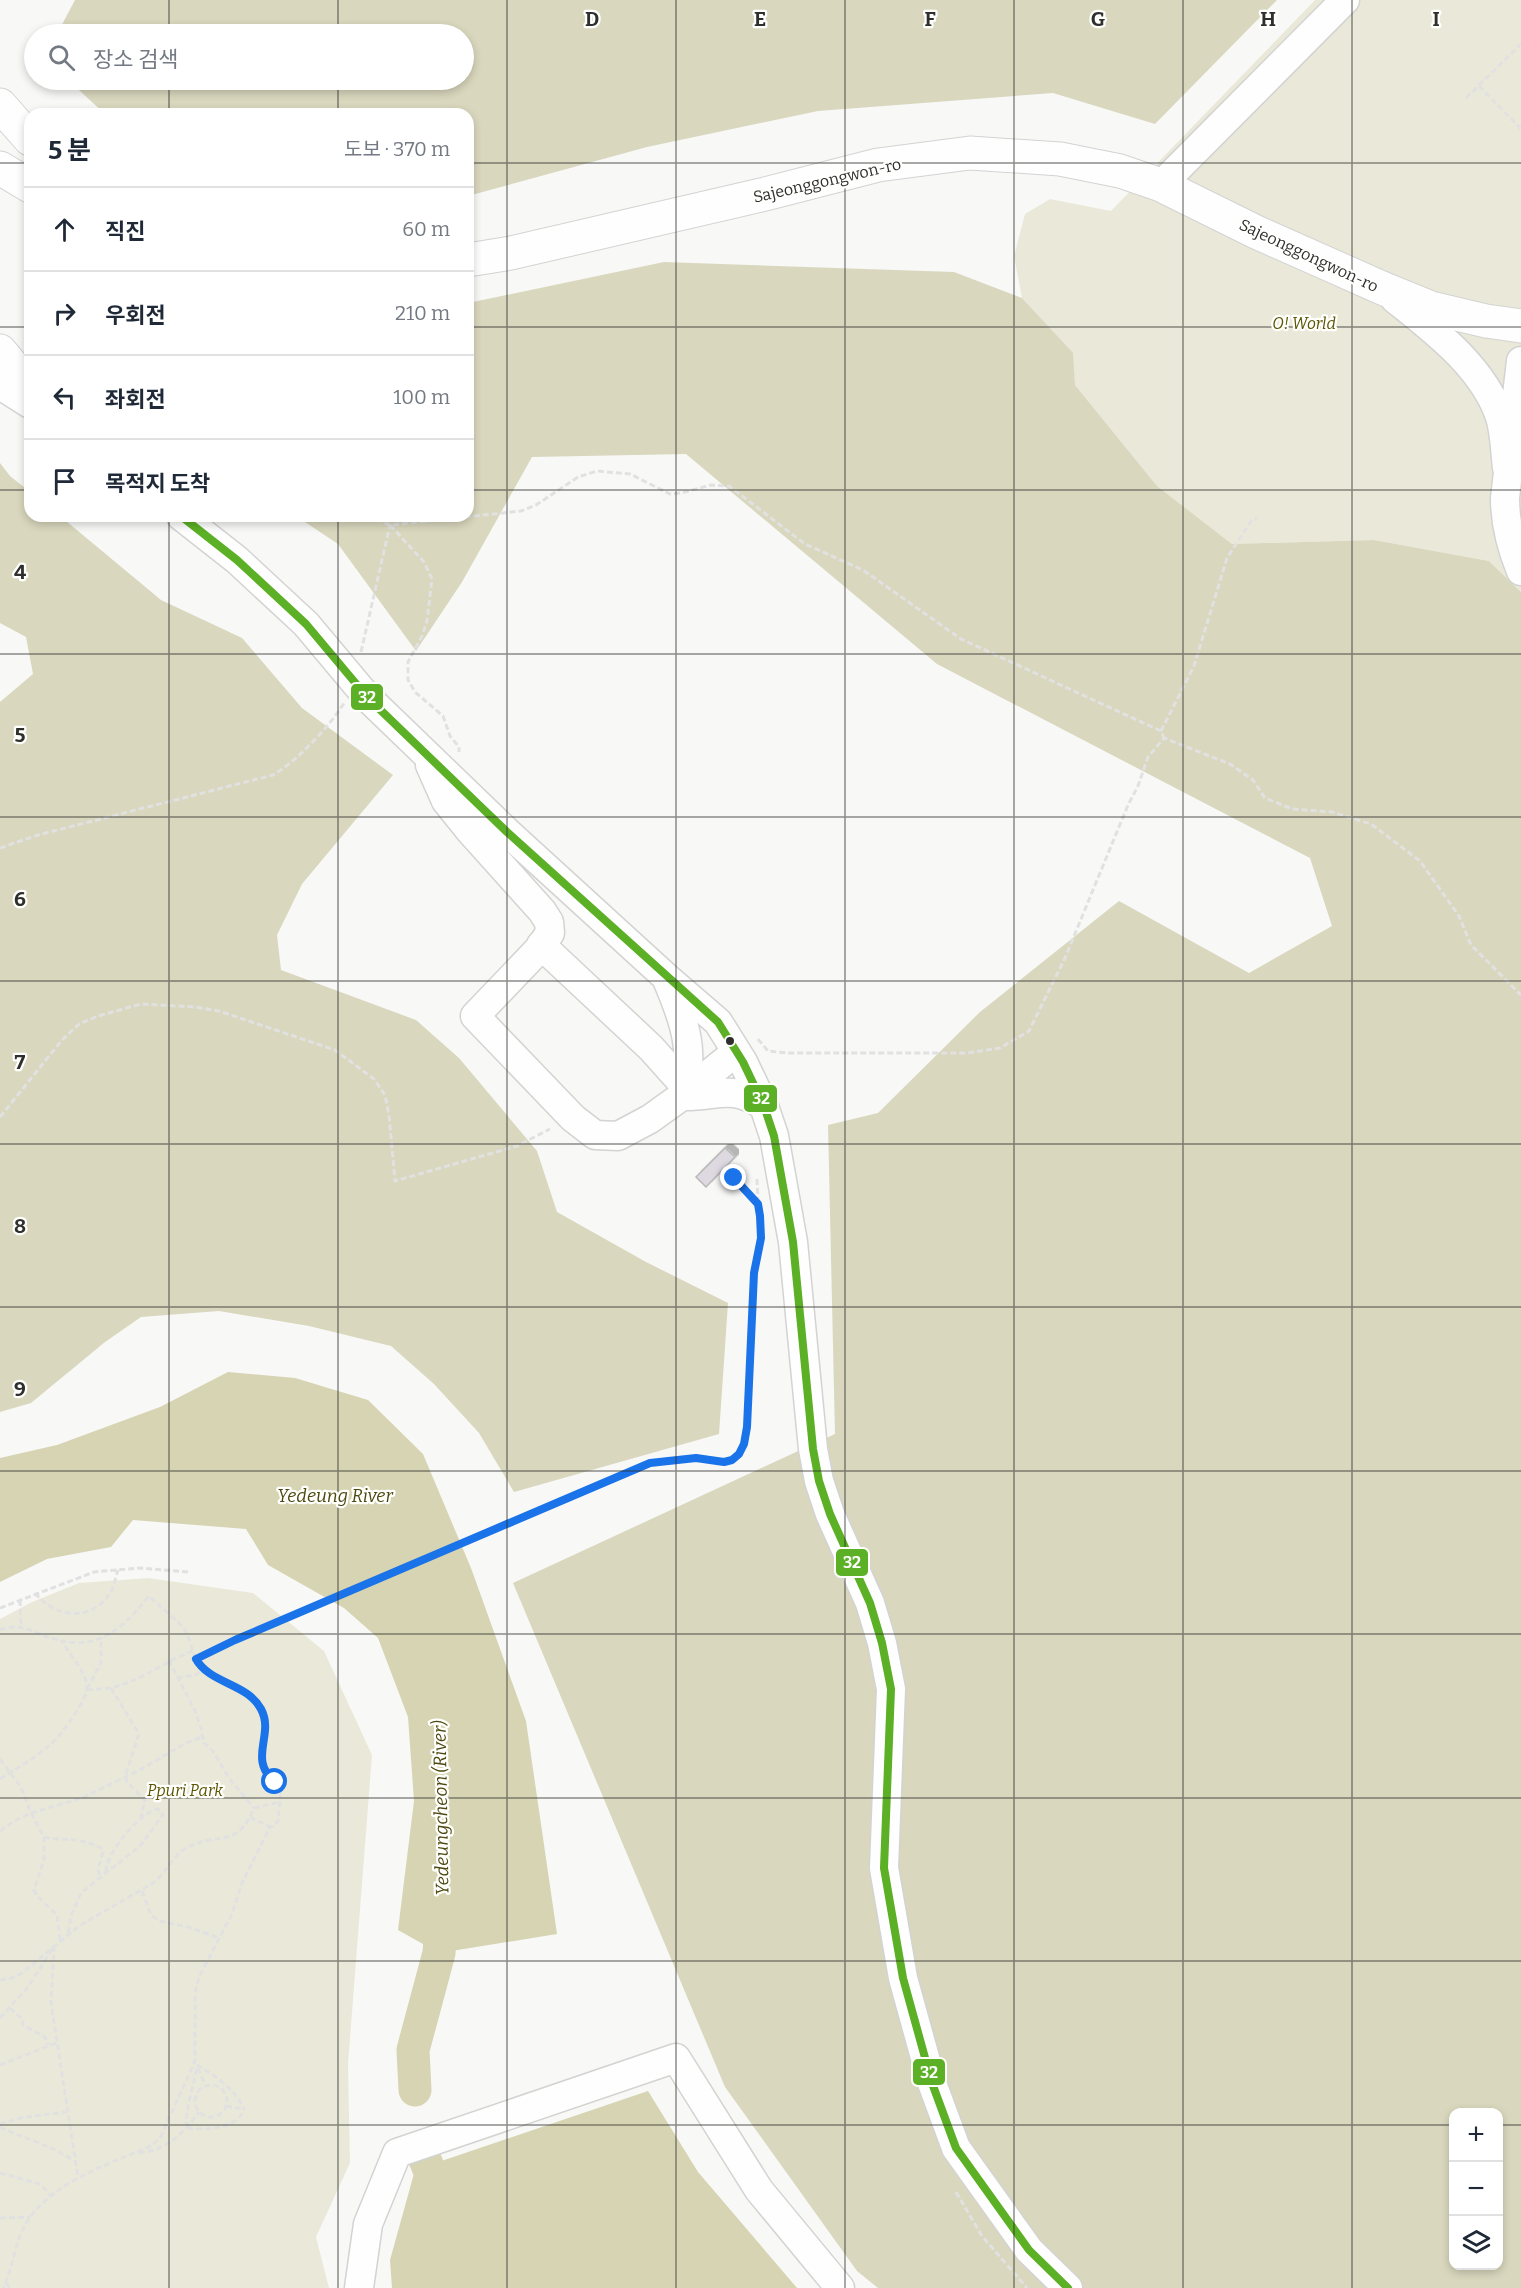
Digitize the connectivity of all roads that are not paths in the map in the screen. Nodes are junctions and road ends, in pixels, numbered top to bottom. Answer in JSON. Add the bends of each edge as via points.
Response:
{"nodes":[{"id":1,"x":1345,"y":0,"type":"edge"},
{"id":2,"x":0,"y":105,"type":"edge"},
{"id":3,"x":24,"y":132,"type":"edge"},
{"id":4,"x":0,"y":134,"type":"edge"},
{"id":5,"x":24,"y":159,"type":"edge"},
{"id":6,"x":0,"y":168,"type":"edge"},
{"id":7,"x":24,"y":182,"type":"edge"},
{"id":8,"x":1161,"y":185,"type":"junction"},
{"id":9,"x":0,"y":192,"type":"edge"},
{"id":10,"x":24,"y":203,"type":"edge"},
{"id":11,"x":474,"y":259,"type":"edge"},
{"id":12,"x":1382,"y":288,"type":"junction"},
{"id":13,"x":1521,"y":326,"type":"edge"},
{"id":14,"x":0,"y":351,"type":"edge"},
{"id":15,"x":1521,"y":361,"type":"edge"},
{"id":16,"x":0,"y":367,"type":"edge"},
{"id":17,"x":24,"y":380,"type":"edge"},
{"id":18,"x":0,"y":385,"type":"edge"},
{"id":19,"x":24,"y":391,"type":"edge"},
{"id":20,"x":24,"y":400,"type":"edge"},
{"id":21,"x":1507,"y":468,"type":"junction"},
{"id":22,"x":189,"y":522,"type":"edge"},
{"id":23,"x":1521,"y":571,"type":"edge"},
{"id":24,"x":423,"y":750,"type":"junction"},
{"id":25,"x":541,"y":945,"type":"junction"},
{"id":26,"x":667,"y":978,"type":"junction"},
{"id":27,"x":745,"y":1043,"type":"junction"},
{"id":28,"x":684,"y":1091,"type":"junction"},
{"id":29,"x":764,"y":1106,"type":"junction"},
{"id":30,"x":359,"y":2288,"type":"edge"},
{"id":31,"x":840,"y":2288,"type":"edge"},
{"id":32,"x":1068,"y":2288,"type":"edge"}],
"edges":[{"from":1,"to":8,"type":"street"},
{"from":2,"to":3,"type":"main road"},
{"from":4,"to":5,"type":"main road"},
{"from":6,"to":7,"type":"main road"},
{"from":8,"to":11,"type":"main road","name":"Sajeonggongwon-ro","via":[[1120,171],[1060,159],[970,153],[878,165]]},
{"from":8,"to":12,"type":"main road","name":"Sajeonggongwon-ro"},
{"from":9,"to":10,"type":"main road"},
{"from":12,"to":13,"type":"main road","name":"Sajeonggongwon-ro","via":[[1431,308]]},
{"from":12,"to":21,"type":"street","via":[[1436,332],[1485,388],[1500,418]]},
{"from":14,"to":17,"type":"main road"},
{"from":15,"to":21,"type":"street"},
{"from":16,"to":19,"type":"street"},
{"from":18,"to":20,"type":"street"},
{"from":21,"to":23,"type":"street","via":[[1505,519]]},
{"from":22,"to":24,"type":"street","via":[[237,560],[306,624],[368,699]]},
{"from":24,"to":25,"type":"street","via":[[446,801],[549,922],[550,933]]},
{"from":24,"to":26,"type":"street"},
{"from":25,"to":28,"type":"street","via":[[651,1048]]},
{"from":25,"to":28,"type":"street","via":[[475,1016],[573,1118],[595,1135],[618,1136],[650,1119]]},
{"from":26,"to":27,"type":"street"},
{"from":26,"to":28,"type":"street","via":[[687,1032]]},
{"from":27,"to":28,"type":"street"},
{"from":27,"to":29,"type":"street","via":[[743,1062]]},
{"from":28,"to":29,"type":"street","via":[[698,1097],[744,1094]]},
{"from":29,"to":32,"type":"street","via":[[783,1176],[793,1242],[819,1481],[870,1602],[891,1689],[884,1868],[903,1978],[932,2084],[956,2148],[1029,2250]]},
{"from":30,"to":31,"type":"street","via":[[368,2224],[397,2153],[676,2058],[759,2190]]}]}
